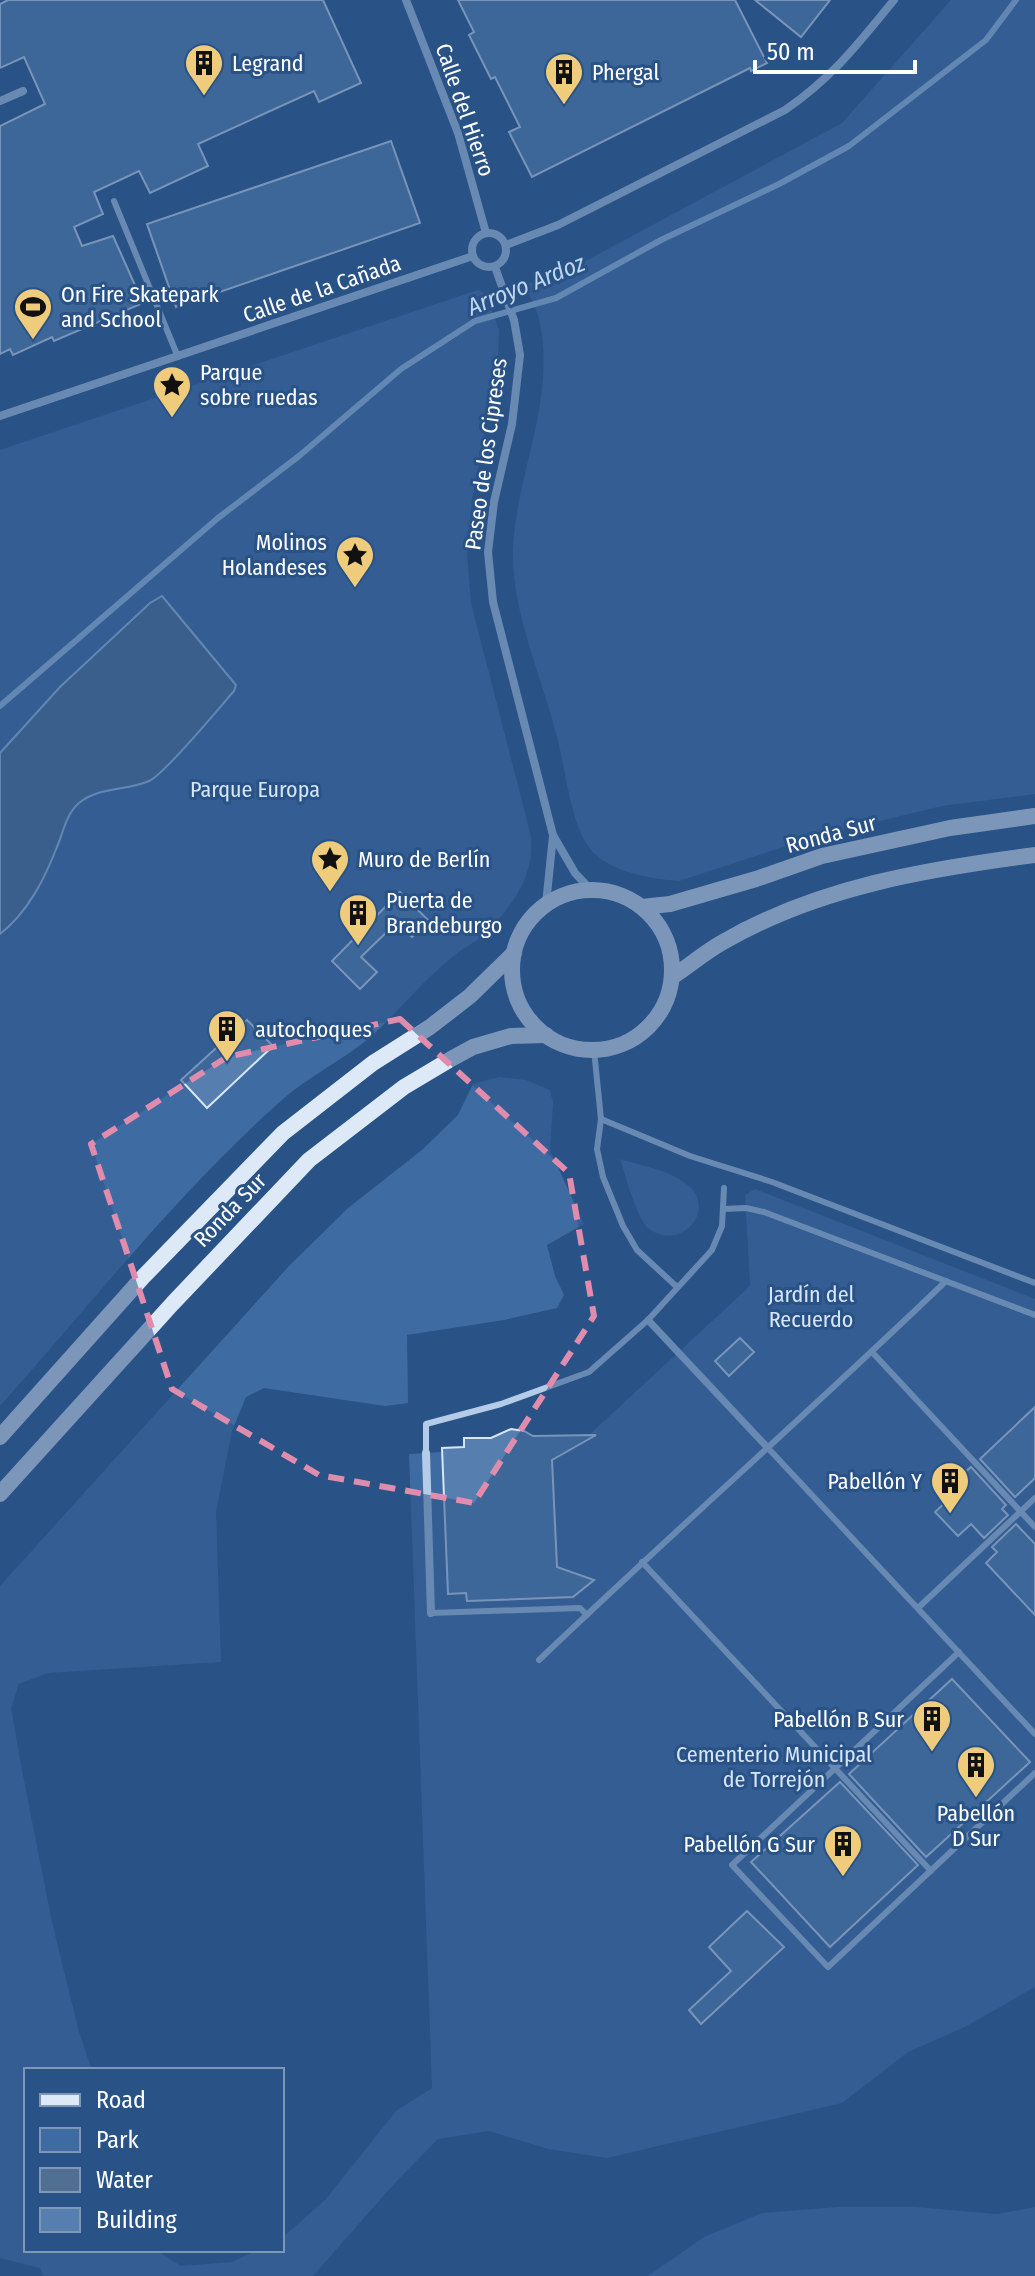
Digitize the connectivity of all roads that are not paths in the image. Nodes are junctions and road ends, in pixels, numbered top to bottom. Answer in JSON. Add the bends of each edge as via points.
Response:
{"nodes":[{"id":1,"x":406,"y":0,"type":"edge"},
{"id":2,"x":894,"y":0,"type":"edge"},
{"id":3,"x":23,"y":91,"type":"dead end"},
{"id":4,"x":0,"y":101,"type":"edge"},
{"id":5,"x":114,"y":201,"type":"dead end"},
{"id":6,"x":486,"y":233,"type":"junction"},
{"id":7,"x":506,"y":245,"type":"junction"},
{"id":8,"x":473,"y":256,"type":"junction"},
{"id":9,"x":495,"y":267,"type":"junction"},
{"id":10,"x":178,"y":357,"type":"junction"},
{"id":11,"x":0,"y":416,"type":"edge"},
{"id":12,"x":1035,"y":816,"type":"edge"},
{"id":13,"x":553,"y":835,"type":"junction"},
{"id":14,"x":1035,"y":855,"type":"edge"},
{"id":15,"x":591,"y":890,"type":"junction"},
{"id":16,"x":546,"y":904,"type":"junction"},
{"id":17,"x":642,"y":907,"type":"junction"},
{"id":18,"x":514,"y":953,"type":"junction"},
{"id":19,"x":672,"y":977,"type":"junction"},
{"id":20,"x":546,"y":1035,"type":"junction"},
{"id":21,"x":594,"y":1050,"type":"junction"},
{"id":22,"x":601,"y":1119,"type":"junction"},
{"id":23,"x":724,"y":1188,"type":"dead end"},
{"id":24,"x":723,"y":1209,"type":"junction"},
{"id":25,"x":946,"y":1281,"type":"junction"},
{"id":26,"x":1035,"y":1283,"type":"edge"},
{"id":27,"x":677,"y":1287,"type":"junction"},
{"id":28,"x":1035,"y":1315,"type":"edge"},
{"id":29,"x":648,"y":1320,"type":"junction"},
{"id":30,"x":872,"y":1352,"type":"junction"},
{"id":31,"x":0,"y":1437,"type":"edge"},
{"id":32,"x":767,"y":1447,"type":"junction"},
{"id":33,"x":426,"y":1453,"type":"joint"},
{"id":34,"x":0,"y":1494,"type":"edge"},
{"id":35,"x":1035,"y":1498,"type":"edge"},
{"id":36,"x":1021,"y":1512,"type":"junction"},
{"id":37,"x":1035,"y":1527,"type":"edge"},
{"id":38,"x":642,"y":1562,"type":"junction"},
{"id":39,"x":918,"y":1608,"type":"junction"},
{"id":40,"x":431,"y":1613,"type":"joint"},
{"id":41,"x":587,"y":1615,"type":"junction"},
{"id":42,"x":959,"y":1652,"type":"junction"},
{"id":43,"x":539,"y":1660,"type":"dead end"},
{"id":44,"x":1035,"y":1734,"type":"edge"},
{"id":45,"x":836,"y":1768,"type":"junction"},
{"id":46,"x":1035,"y":1773,"type":"edge"},
{"id":47,"x":931,"y":1871,"type":"junction"}],
"edges":[{"from":1,"to":6,"type":"street","name":"Calle del Hierro","via":[[458,133]]},
{"from":2,"to":7,"type":"street","via":[[840,66],[785,110],[558,225]]},
{"from":3,"to":4,"type":"street"},
{"from":5,"to":10,"type":"lane"},
{"from":6,"to":7,"type":"street","via":[[498,235]]},
{"from":6,"to":8,"type":"street","via":[[474,241]]},
{"from":7,"to":9,"type":"street","via":[[505,258]]},
{"from":8,"to":9,"type":"street","via":[[482,266]]},
{"from":8,"to":10,"type":"street","name":"Calle de la Cañada"},
{"from":9,"to":13,"type":"street","name":"Paseo de los Cipreses","via":[[520,355],[488,552],[496,616]]},
{"from":10,"to":11,"type":"street","name":"Calle de la Cañada"},
{"from":12,"to":17,"type":"main road","name":"Ronda Sur","via":[[822,856],[685,900]]},
{"from":13,"to":15,"type":"street","name":"Paseo de los Cipreses"},
{"from":13,"to":16,"type":"street","name":"Paseo de los Cipreses"},
{"from":14,"to":19,"type":"main road","via":[[842,890],[721,942]]},
{"from":15,"to":16,"type":"main road","via":[[567,893]]},
{"from":15,"to":17,"type":"main road","via":[[618,894]]},
{"from":16,"to":18,"type":"main road","name":"Ronda Sur","via":[[525,926]]},
{"from":17,"to":19,"type":"main road","via":[[660,926],[670,951]]},
{"from":18,"to":20,"type":"main road","via":[[513,984],[524,1013]]},
{"from":18,"to":31,"type":"main road","name":"Ronda Sur","via":[[470,996],[283,1133],[143,1277]]},
{"from":19,"to":21,"type":"main road","via":[[667,1000],[638,1036]]},
{"from":20,"to":21,"type":"main road","name":"Ronda Sur","via":[[569,1047]]},
{"from":20,"to":34,"type":"main road","name":"Ronda Sur","via":[[511,1036],[473,1047],[404,1087],[309,1160]]},
{"from":21,"to":22,"type":"lane"},
{"from":22,"to":26,"type":"lane"},
{"from":22,"to":27,"type":"lane","via":[[597,1149],[623,1226],[637,1250]]},
{"from":23,"to":24,"type":"lane"},
{"from":24,"to":25,"type":"lane","via":[[764,1212]]},
{"from":24,"to":27,"type":"lane","via":[[712,1250]]},
{"from":25,"to":28,"type":"lane"},
{"from":25,"to":30,"type":"lane"},
{"from":27,"to":29,"type":"lane"},
{"from":29,"to":32,"type":"street"},
{"from":29,"to":33,"type":"lane","via":[[589,1372],[426,1424]]},
{"from":30,"to":32,"type":"lane"},
{"from":30,"to":36,"type":"lane"},
{"from":32,"to":38,"type":"lane"},
{"from":32,"to":39,"type":"lane"},
{"from":33,"to":40,"type":"street"},
{"from":35,"to":36,"type":"lane"},
{"from":36,"to":37,"type":"lane"},
{"from":36,"to":39,"type":"lane"},
{"from":38,"to":41,"type":"lane"},
{"from":38,"to":45,"type":"lane"},
{"from":39,"to":42,"type":"lane"},
{"from":40,"to":41,"type":"lane","via":[[580,1608]]},
{"from":41,"to":43,"type":"lane"},
{"from":42,"to":44,"type":"lane"},
{"from":42,"to":45,"type":"lane"},
{"from":45,"to":47,"type":"lane"},
{"from":45,"to":47,"type":"lane","via":[[732,1865],[828,1967]]},
{"from":46,"to":47,"type":"lane"}]}
